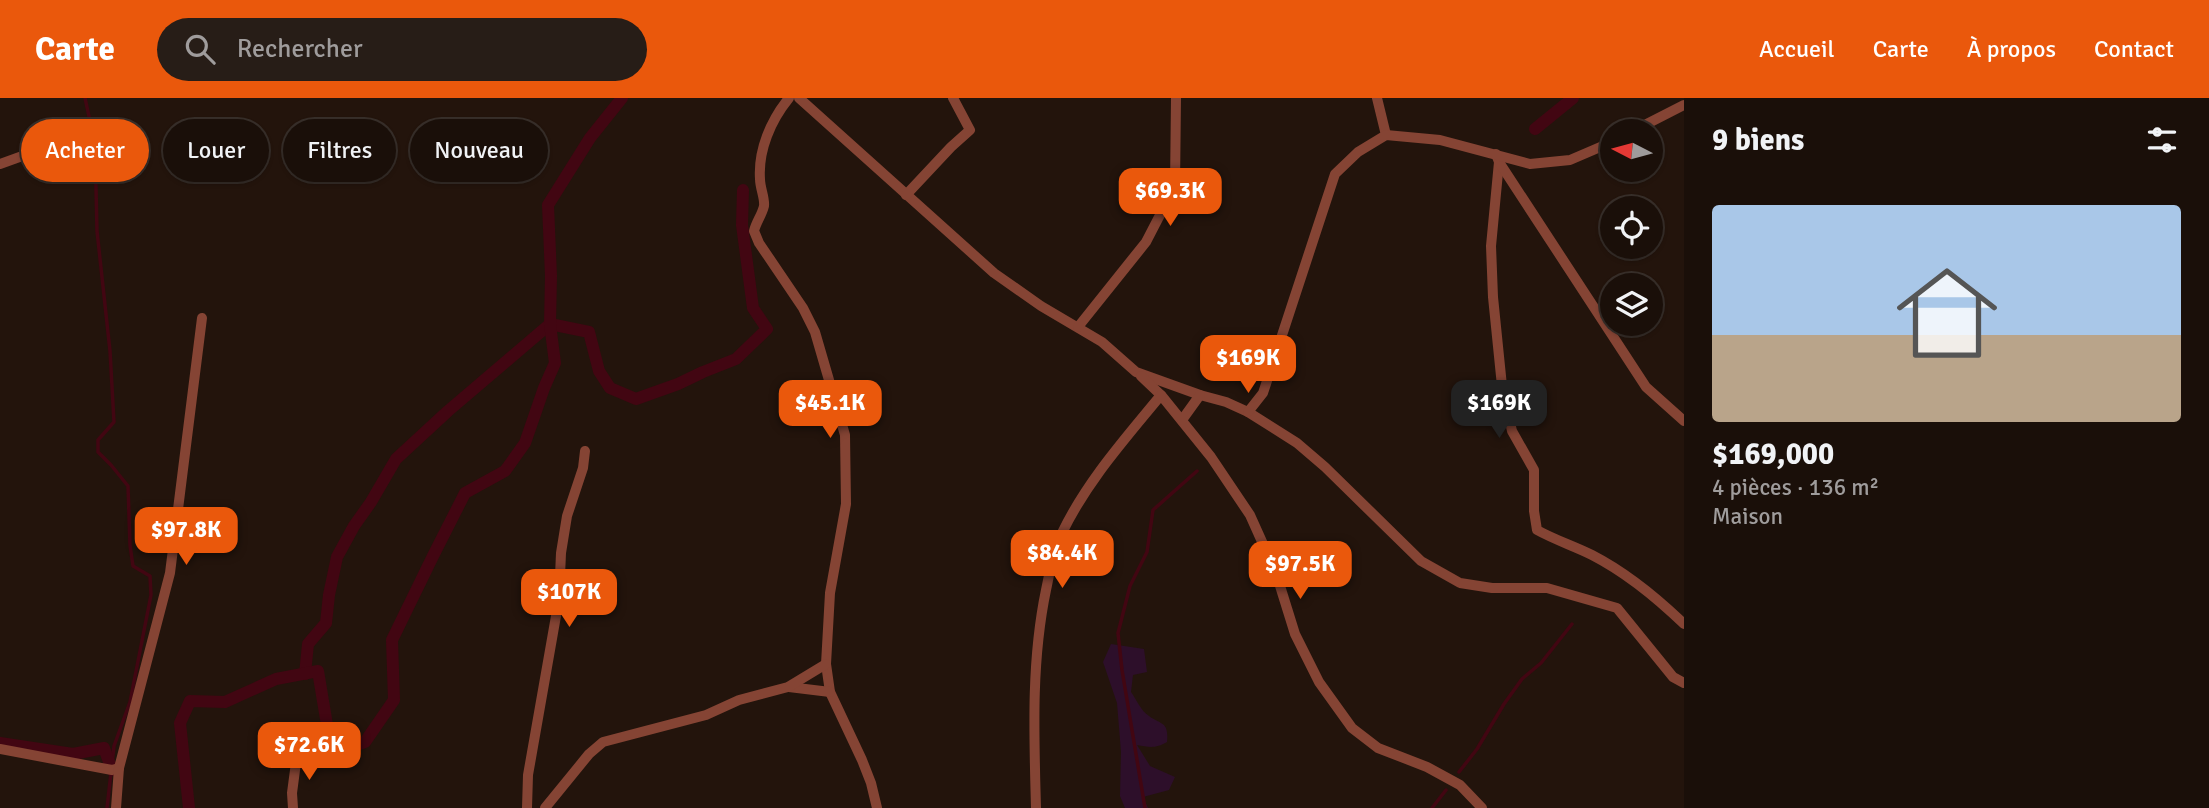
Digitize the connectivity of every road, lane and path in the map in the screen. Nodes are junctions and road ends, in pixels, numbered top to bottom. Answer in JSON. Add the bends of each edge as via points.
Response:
{"nodes":[{"id":1,"x":789,"y":98,"type":"edge"},
{"id":2,"x":799,"y":98,"type":"edge"},
{"id":3,"x":953,"y":98,"type":"edge"},
{"id":4,"x":1176,"y":98,"type":"edge"},
{"id":5,"x":1377,"y":98,"type":"edge"},
{"id":6,"x":1684,"y":105,"type":"edge"},
{"id":7,"x":1657,"y":119,"type":"edge"},
{"id":8,"x":1386,"y":135,"type":"junction"},
{"id":9,"x":1600,"y":147,"type":"edge"},
{"id":10,"x":21,"y":157,"type":"edge"},
{"id":11,"x":1497,"y":158,"type":"junction"},
{"id":12,"x":0,"y":164,"type":"edge"},
{"id":13,"x":906,"y":195,"type":"junction"},
{"id":14,"x":202,"y":318,"type":"dead end"},
{"id":15,"x":1078,"y":327,"type":"junction"},
{"id":16,"x":1136,"y":372,"type":"junction"},
{"id":17,"x":1161,"y":395,"type":"junction"},
{"id":18,"x":1200,"y":395,"type":"junction"},
{"id":19,"x":1248,"y":412,"type":"junction"},
{"id":20,"x":1182,"y":420,"type":"junction"},
{"id":21,"x":1684,"y":421,"type":"edge"},
{"id":22,"x":585,"y":452,"type":"dead end"},
{"id":23,"x":1684,"y":624,"type":"edge"},
{"id":24,"x":826,"y":664,"type":"junction"},
{"id":25,"x":1684,"y":682,"type":"edge"},
{"id":26,"x":788,"y":687,"type":"junction"},
{"id":27,"x":830,"y":692,"type":"junction"},
{"id":28,"x":0,"y":750,"type":"edge"},
{"id":29,"x":298,"y":755,"type":"dead end"},
{"id":30,"x":119,"y":768,"type":"junction"},
{"id":31,"x":116,"y":808,"type":"edge"},
{"id":32,"x":293,"y":808,"type":"edge"},
{"id":33,"x":527,"y":808,"type":"edge"},
{"id":34,"x":545,"y":808,"type":"edge"},
{"id":35,"x":877,"y":808,"type":"edge"},
{"id":36,"x":1036,"y":808,"type":"edge"},
{"id":37,"x":1482,"y":808,"type":"edge"}],
"edges":[{"from":1,"to":24,"type":"street","via":[[767,136],[760,160],[765,203],[754,231],[815,332],[845,435],[846,504],[830,593]]},
{"from":2,"to":13,"type":"street"},
{"from":3,"to":13,"type":"street","via":[[971,130]]},
{"from":4,"to":15,"type":"street","via":[[1175,186],[1146,242]]},
{"from":5,"to":8,"type":"street"},
{"from":6,"to":7,"type":"street"},
{"from":8,"to":11,"type":"street","via":[[1440,140]]},
{"from":8,"to":19,"type":"street","via":[[1358,152],[1335,174],[1263,393]]},
{"from":9,"to":11,"type":"street","via":[[1570,160],[1548,163]]},
{"from":10,"to":12,"type":"street"},
{"from":11,"to":21,"type":"street","via":[[1646,387]]},
{"from":11,"to":23,"type":"street","via":[[1491,246],[1502,386],[1509,423],[1534,470],[1537,530],[1619,571]]},
{"from":13,"to":15,"type":"street","via":[[994,273]]},
{"from":14,"to":30,"type":"street","via":[[170,573]]},
{"from":15,"to":16,"type":"street"},
{"from":16,"to":17,"type":"street"},
{"from":16,"to":18,"type":"street"},
{"from":17,"to":20,"type":"street"},
{"from":17,"to":36,"type":"street","via":[[1098,470],[1052,559],[1035,667]]},
{"from":18,"to":19,"type":"street"},
{"from":18,"to":20,"type":"street"},
{"from":19,"to":25,"type":"street","via":[[1297,443],[1437,572],[1460,583],[1547,588],[1617,608],[1674,677]]},
{"from":20,"to":37,"type":"street","via":[[1250,515],[1276,573],[1295,634],[1319,682],[1352,727],[1378,748],[1460,785]]},
{"from":22,"to":33,"type":"street","via":[[566,516],[559,598],[528,775]]},
{"from":24,"to":26,"type":"street"},
{"from":24,"to":27,"type":"street"},
{"from":26,"to":27,"type":"street"},
{"from":26,"to":34,"type":"street","via":[[603,742]]},
{"from":27,"to":35,"type":"street","via":[[866,771]]},
{"from":28,"to":30,"type":"street"},
{"from":29,"to":32,"type":"street"},
{"from":30,"to":31,"type":"street"}]}
